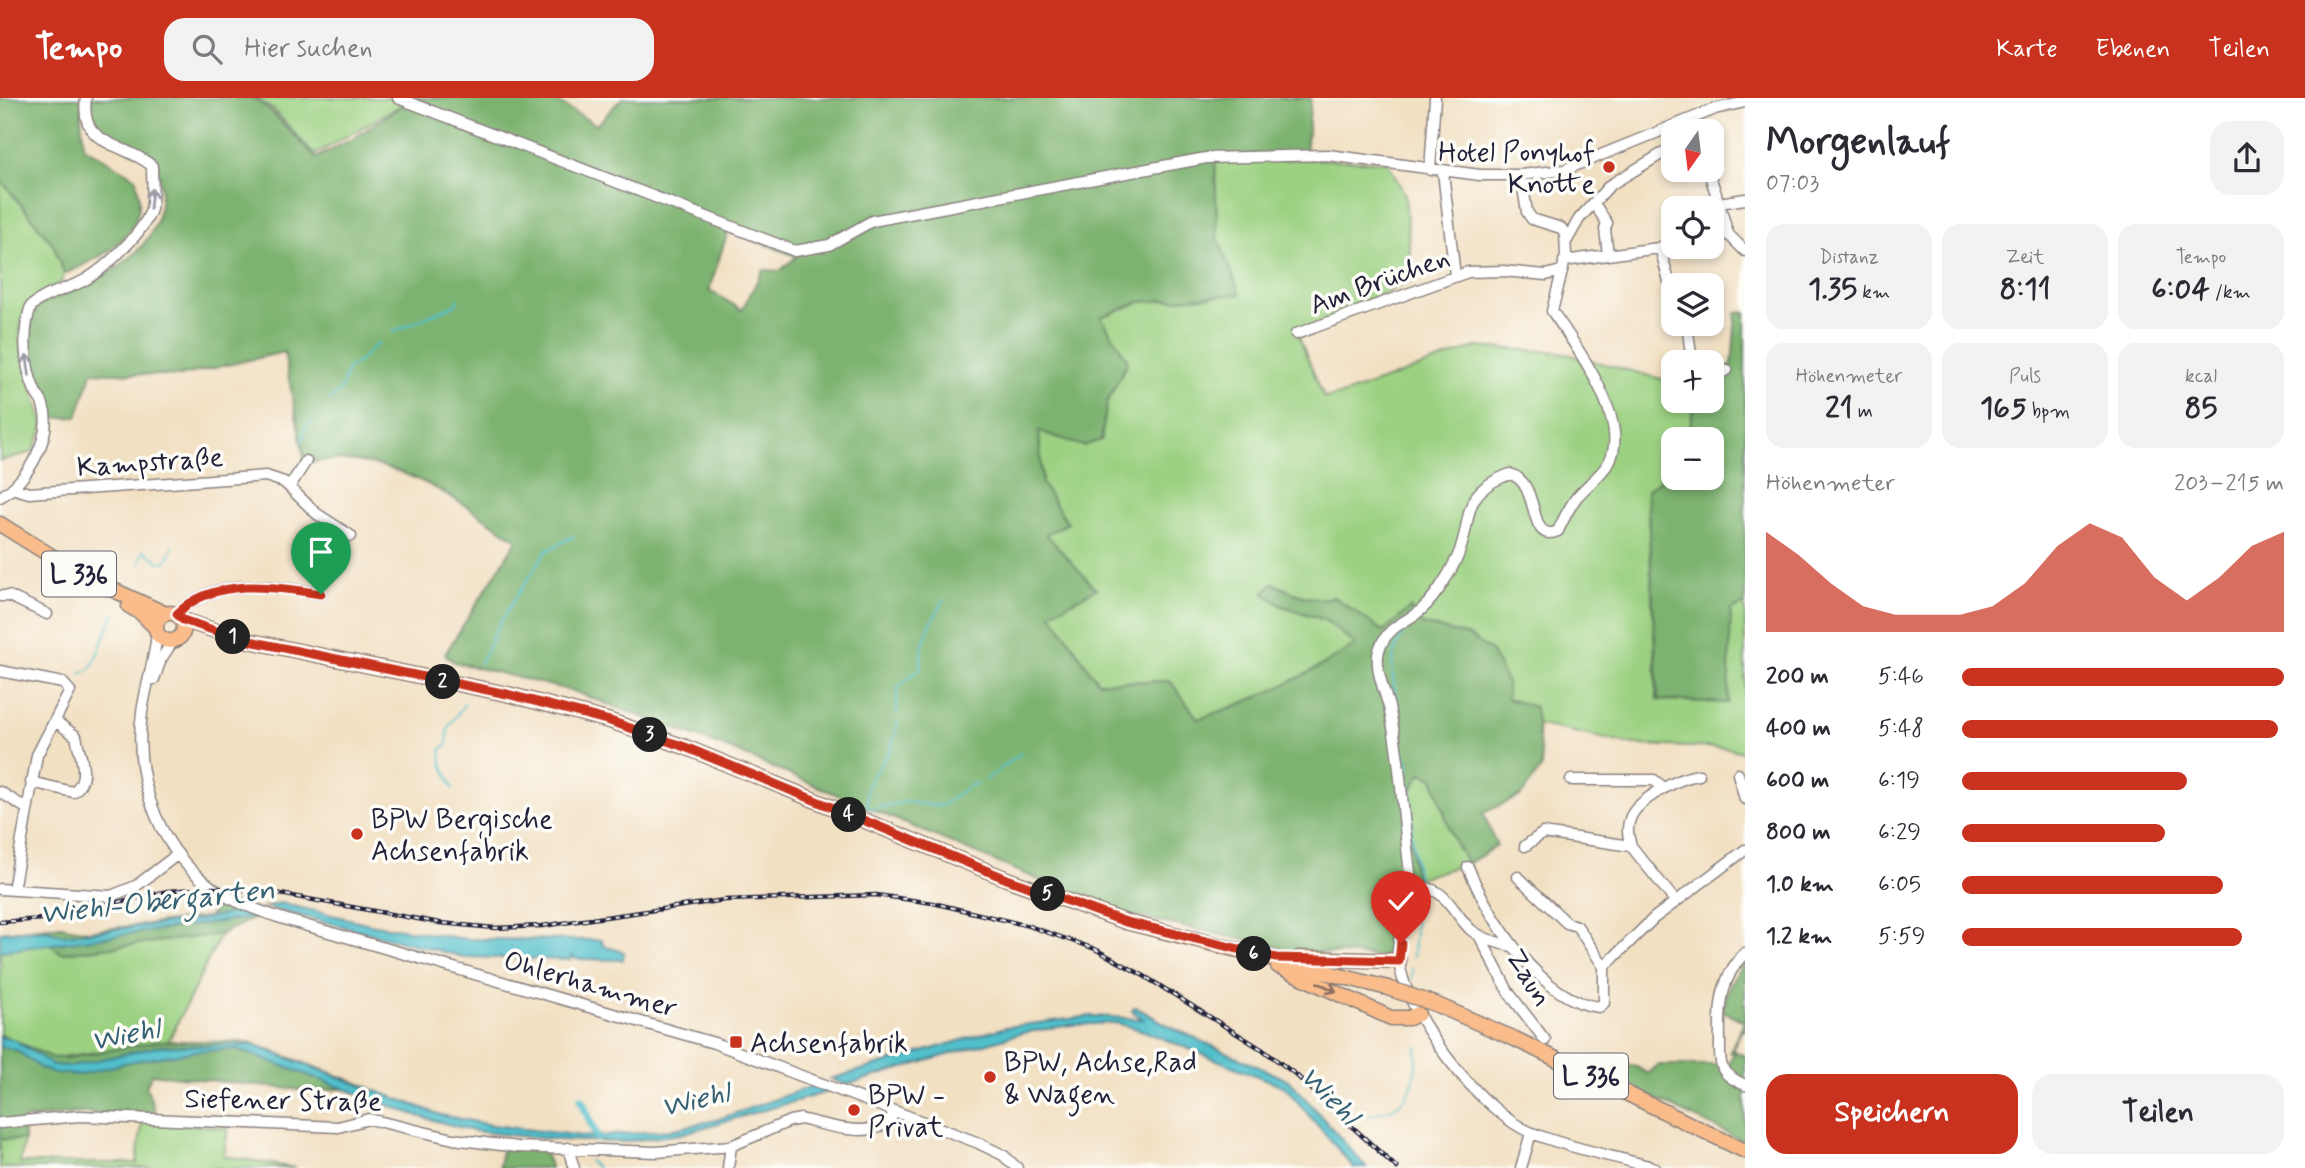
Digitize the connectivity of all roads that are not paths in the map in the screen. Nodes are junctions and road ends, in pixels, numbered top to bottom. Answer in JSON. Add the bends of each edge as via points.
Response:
{"nodes":[{"id":1,"x":86,"y":98,"type":"edge"},
{"id":2,"x":398,"y":98,"type":"edge"},
{"id":3,"x":1435,"y":98,"type":"edge"},
{"id":4,"x":1745,"y":102,"type":"edge"},
{"id":5,"x":1701,"y":119,"type":"edge"},
{"id":6,"x":1661,"y":137,"type":"edge"},
{"id":7,"x":1661,"y":154,"type":"edge"},
{"id":8,"x":1430,"y":170,"type":"junction"},
{"id":9,"x":1443,"y":172,"type":"junction"},
{"id":10,"x":1521,"y":176,"type":"junction"},
{"id":11,"x":1745,"y":199,"type":"edge"},
{"id":12,"x":1724,"y":201,"type":"edge"},
{"id":13,"x":1595,"y":205,"type":"junction"},
{"id":14,"x":1724,"y":220,"type":"edge"},
{"id":15,"x":1728,"y":234,"type":"junction"},
{"id":16,"x":1724,"y":235,"type":"edge"},
{"id":17,"x":1566,"y":242,"type":"junction"},
{"id":18,"x":1661,"y":247,"type":"edge"},
{"id":19,"x":1745,"y":251,"type":"edge"},
{"id":20,"x":1608,"y":255,"type":"junction"},
{"id":21,"x":1562,"y":266,"type":"junction"},
{"id":22,"x":1455,"y":276,"type":"junction"},
{"id":23,"x":1296,"y":334,"type":"dead end"},
{"id":24,"x":1727,"y":370,"type":"dead end"},
{"id":25,"x":1724,"y":371,"type":"edge"},
{"id":26,"x":306,"y":461,"type":"dead end"},
{"id":27,"x":290,"y":486,"type":"junction"},
{"id":28,"x":4,"y":493,"type":"edge"},
{"id":29,"x":0,"y":526,"type":"edge"},
{"id":30,"x":351,"y":536,"type":"dead end"},
{"id":31,"x":321,"y":594,"type":"dead end"},
{"id":32,"x":0,"y":596,"type":"edge"},
{"id":33,"x":47,"y":614,"type":"dead end"},
{"id":34,"x":175,"y":616,"type":"junction"},
{"id":35,"x":156,"y":630,"type":"junction"},
{"id":36,"x":176,"y":639,"type":"junction"},
{"id":37,"x":240,"y":639,"type":"junction"},
{"id":38,"x":0,"y":671,"type":"edge"},
{"id":39,"x":146,"y":694,"type":"junction"},
{"id":40,"x":55,"y":722,"type":"junction"},
{"id":41,"x":1738,"y":774,"type":"dead end"},
{"id":42,"x":1699,"y":775,"type":"dead end"},
{"id":43,"x":1571,"y":780,"type":"dead end"},
{"id":44,"x":31,"y":782,"type":"junction"},
{"id":45,"x":1664,"y":788,"type":"junction"},
{"id":46,"x":0,"y":792,"type":"edge"},
{"id":47,"x":1745,"y":799,"type":"edge"},
{"id":48,"x":26,"y":808,"type":"junction"},
{"id":49,"x":1525,"y":846,"type":"dead end"},
{"id":50,"x":1631,"y":846,"type":"junction"},
{"id":51,"x":1745,"y":850,"type":"edge"},
{"id":52,"x":178,"y":854,"type":"junction"},
{"id":53,"x":1468,"y":867,"type":"dead end"},
{"id":54,"x":1518,"y":877,"type":"dead end"},
{"id":55,"x":1412,"y":887,"type":"junction"},
{"id":56,"x":0,"y":889,"type":"edge"},
{"id":57,"x":13,"y":890,"type":"junction"},
{"id":58,"x":1676,"y":902,"type":"junction"},
{"id":59,"x":1479,"y":935,"type":"junction"},
{"id":60,"x":1217,"y":945,"type":"junction"},
{"id":61,"x":1512,"y":946,"type":"junction"},
{"id":62,"x":1745,"y":953,"type":"edge"},
{"id":63,"x":1276,"y":958,"type":"junction"},
{"id":64,"x":1399,"y":961,"type":"junction"},
{"id":65,"x":1604,"y":967,"type":"junction"},
{"id":66,"x":1418,"y":1014,"type":"junction"},
{"id":67,"x":1545,"y":1040,"type":"dead end"},
{"id":68,"x":1745,"y":1085,"type":"edge"},
{"id":69,"x":895,"y":1111,"type":"junction"},
{"id":70,"x":0,"y":1123,"type":"edge"},
{"id":71,"x":1531,"y":1133,"type":"junction"},
{"id":72,"x":731,"y":1146,"type":"junction"},
{"id":73,"x":568,"y":1148,"type":"junction"},
{"id":74,"x":1745,"y":1151,"type":"edge"},
{"id":75,"x":574,"y":1168,"type":"edge"},
{"id":76,"x":728,"y":1168,"type":"edge"},
{"id":77,"x":1017,"y":1168,"type":"edge"},
{"id":78,"x":1521,"y":1168,"type":"edge"},
{"id":79,"x":1655,"y":1168,"type":"edge"}],
"edges":[{"from":28,"to":1,"type":"street","one_way":true,"via":[[32,467],[43,429],[43,404],[30,378],[25,344],[32,306],[105,265],[138,232],[151,208],[152,166],[90,131],[84,114]]},
{"from":2,"to":8,"type":"street","via":[[795,251],[829,245],[873,220],[1206,158],[1328,155]]},
{"from":3,"to":8,"type":"street"},
{"from":4,"to":5,"type":"street","via":[[1715,109]]},
{"from":6,"to":10,"type":"street","via":[[1564,170]]},
{"from":7,"to":13,"type":"street","via":[[1610,185]]},
{"from":8,"to":9,"type":"street"},
{"from":9,"to":10,"type":"street"},
{"from":9,"to":22,"type":"street"},
{"from":10,"to":17,"type":"street","via":[[1527,212],[1532,219],[1560,228]]},
{"from":11,"to":12,"type":"street"},
{"from":13,"to":17,"type":"street","via":[[1578,219]]},
{"from":13,"to":20,"type":"street","via":[[1607,223]]},
{"from":14,"to":15,"type":"street"},
{"from":15,"to":16,"type":"street"},
{"from":15,"to":19,"type":"street"},
{"from":17,"to":21,"type":"street"},
{"from":18,"to":20,"type":"street","name":"Am Brüchen"},
{"from":20,"to":21,"type":"street","name":"Am Brüchen"},
{"from":21,"to":22,"type":"street","name":"Am Brüchen","via":[[1546,275],[1503,271]]},
{"from":21,"to":55,"type":"street","via":[[1552,311],[1598,386],[1614,429],[1614,446],[1608,464],[1576,499],[1558,531],[1543,532],[1539,527],[1524,480],[1510,474],[1483,487],[1469,508],[1458,557],[1423,607],[1399,622],[1380,646],[1378,664],[1393,727]]},
{"from":22,"to":23,"type":"street","name":"Am Brüchen"},
{"from":24,"to":25,"type":"street"},
{"from":26,"to":27,"type":"street"},
{"from":27,"to":28,"type":"street","name":"Kampstraße","via":[[266,476]]},
{"from":27,"to":30,"type":"street","name":"Kampstraße","via":[[317,513]]},
{"from":29,"to":34,"type":"main road","number":"L 336","via":[[85,577]]},
{"from":29,"to":35,"type":"main road","number":"L 336","via":[[22,547],[64,573],[141,613]]},
{"from":31,"to":34,"type":"street","via":[[251,588],[211,592],[189,601]]},
{"from":32,"to":33,"type":"street"},
{"from":34,"to":35,"type":"main road","via":[[158,620]]},
{"from":34,"to":36,"type":"main road","via":[[184,629]]},
{"from":34,"to":37,"type":"main road","number":"L 336"},
{"from":35,"to":36,"type":"main road","via":[[165,640]]},
{"from":35,"to":39,"type":"street"},
{"from":36,"to":37,"type":"main road","number":"L 336"},
{"from":36,"to":39,"type":"street","via":[[161,659]]},
{"from":37,"to":60,"type":"main road","number":"L 336","via":[[507,694],[610,721],[685,747],[1007,879],[1126,922]]},
{"from":38,"to":40,"type":"street","via":[[63,682],[70,696]]},
{"from":39,"to":52,"type":"street","via":[[141,736],[145,786]]},
{"from":40,"to":44,"type":"street","via":[[37,755]]},
{"from":40,"to":44,"type":"street","via":[[76,736],[85,771],[79,788],[73,792]]},
{"from":41,"to":47,"type":"street"},
{"from":42,"to":45,"type":"street","via":[[1686,776]]},
{"from":43,"to":45,"type":"street","via":[[1654,780]]},
{"from":44,"to":48,"type":"street"},
{"from":45,"to":50,"type":"street","via":[[1631,816]]},
{"from":46,"to":48,"type":"street"},
{"from":48,"to":57,"type":"street"},
{"from":49,"to":50,"type":"street","via":[[1543,833]]},
{"from":50,"to":58,"type":"street"},
{"from":51,"to":58,"type":"street"},
{"from":52,"to":57,"type":"street","via":[[136,886],[111,896]]},
{"from":52,"to":69,"type":"street","name":"Ohlerhammer","via":[[213,888],[270,915],[678,1032]]},
{"from":53,"to":61,"type":"street","name":"Zaun"},
{"from":54,"to":65,"type":"street","via":[[1567,923],[1577,926]]},
{"from":55,"to":59,"type":"street","name":"Zaun","via":[[1444,895]]},
{"from":55,"to":64,"type":"street"},
{"from":56,"to":57,"type":"street"},
{"from":58,"to":65,"type":"street"},
{"from":59,"to":61,"type":"street","name":"Zaun"},
{"from":59,"to":67,"type":"street","name":"Zaun","via":[[1520,1012]]},
{"from":60,"to":63,"type":"main road","number":"L 336"},
{"from":60,"to":66,"type":"main road","number":"L 336","one_way":true,"via":[[1281,967],[1391,1017]]},
{"from":61,"to":65,"type":"street","name":"Zaun","via":[[1557,991],[1594,1007],[1604,1003]]},
{"from":62,"to":68,"type":"street","via":[[1720,998],[1720,1033],[1721,1067]]},
{"from":63,"to":64,"type":"main road","number":"L 336"},
{"from":63,"to":74,"type":"main road","number":"L 336","bridge":true,"via":[[1434,1004]]},
{"from":64,"to":66,"type":"street"},
{"from":66,"to":71,"type":"street","via":[[1478,1094]]},
{"from":69,"to":72,"type":"street","name":"Siefener Straße","via":[[886,1124],[868,1130],[801,1119]]},
{"from":69,"to":77,"type":"street","name":"Ohlerhammer","via":[[976,1142]]},
{"from":70,"to":73,"type":"street","name":"Siefener Straße","via":[[80,1115],[338,1127],[369,1119],[453,1139]]},
{"from":71,"to":78,"type":"street"},
{"from":71,"to":79,"type":"street"},
{"from":72,"to":73,"type":"street","name":"Siefener Straße","via":[[656,1152]]},
{"from":72,"to":76,"type":"street"},
{"from":73,"to":75,"type":"street"}]}
